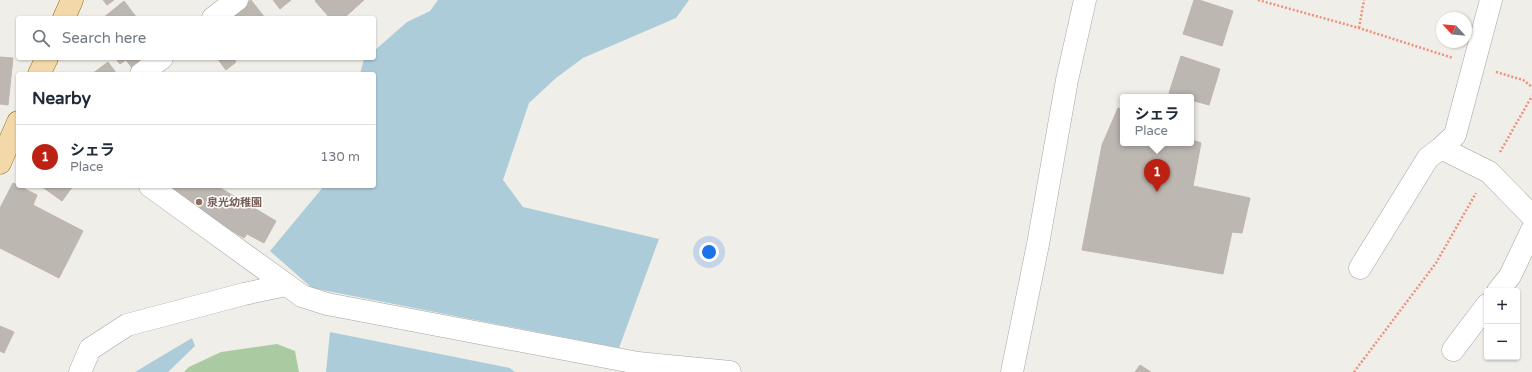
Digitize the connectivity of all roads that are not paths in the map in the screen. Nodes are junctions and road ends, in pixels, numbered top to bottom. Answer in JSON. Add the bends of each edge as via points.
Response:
{"nodes":[{"id":1,"x":72,"y":0,"type":"edge"},
{"id":2,"x":237,"y":0,"type":"edge"},
{"id":3,"x":1085,"y":0,"type":"edge"},
{"id":4,"x":1491,"y":0,"type":"edge"},
{"id":5,"x":65,"y":16,"type":"edge"},
{"id":6,"x":216,"y":16,"type":"edge"},
{"id":7,"x":46,"y":60,"type":"edge"},
{"id":8,"x":159,"y":60,"type":"edge"},
{"id":9,"x":41,"y":72,"type":"edge"},
{"id":10,"x":144,"y":72,"type":"edge"},
{"id":11,"x":1441,"y":148,"type":"junction"},
{"id":12,"x":153,"y":188,"type":"edge"},
{"id":13,"x":1532,"y":216,"type":"edge"},
{"id":14,"x":1532,"y":230,"type":"edge"},
{"id":15,"x":1360,"y":268,"type":"dead end"},
{"id":16,"x":286,"y":285,"type":"junction"},
{"id":17,"x":1500,"y":288,"type":"edge"},
{"id":18,"x":1484,"y":309,"type":"edge"},
{"id":19,"x":1453,"y":350,"type":"dead end"},
{"id":20,"x":80,"y":372,"type":"edge"},
{"id":21,"x":730,"y":372,"type":"edge"},
{"id":22,"x":1012,"y":372,"type":"edge"}],
"edges":[{"from":1,"to":5,"type":"main road"},
{"from":2,"to":6,"type":"street"},
{"from":3,"to":22,"type":"street","via":[[1067,80]]},
{"from":4,"to":11,"type":"street","via":[[1455,135]]},
{"from":7,"to":9,"type":"main road"},
{"from":8,"to":10,"type":"street"},
{"from":11,"to":13,"type":"street","via":[[1488,172]]},
{"from":11,"to":15,"type":"street","via":[[1428,158]]},
{"from":12,"to":16,"type":"street"},
{"from":14,"to":17,"type":"street","via":[[1510,276]]},
{"from":16,"to":20,"type":"street","via":[[127,324],[90,349]]},
{"from":16,"to":21,"type":"street","via":[[302,296],[327,304],[638,363]]},
{"from":18,"to":19,"type":"street"}]}
